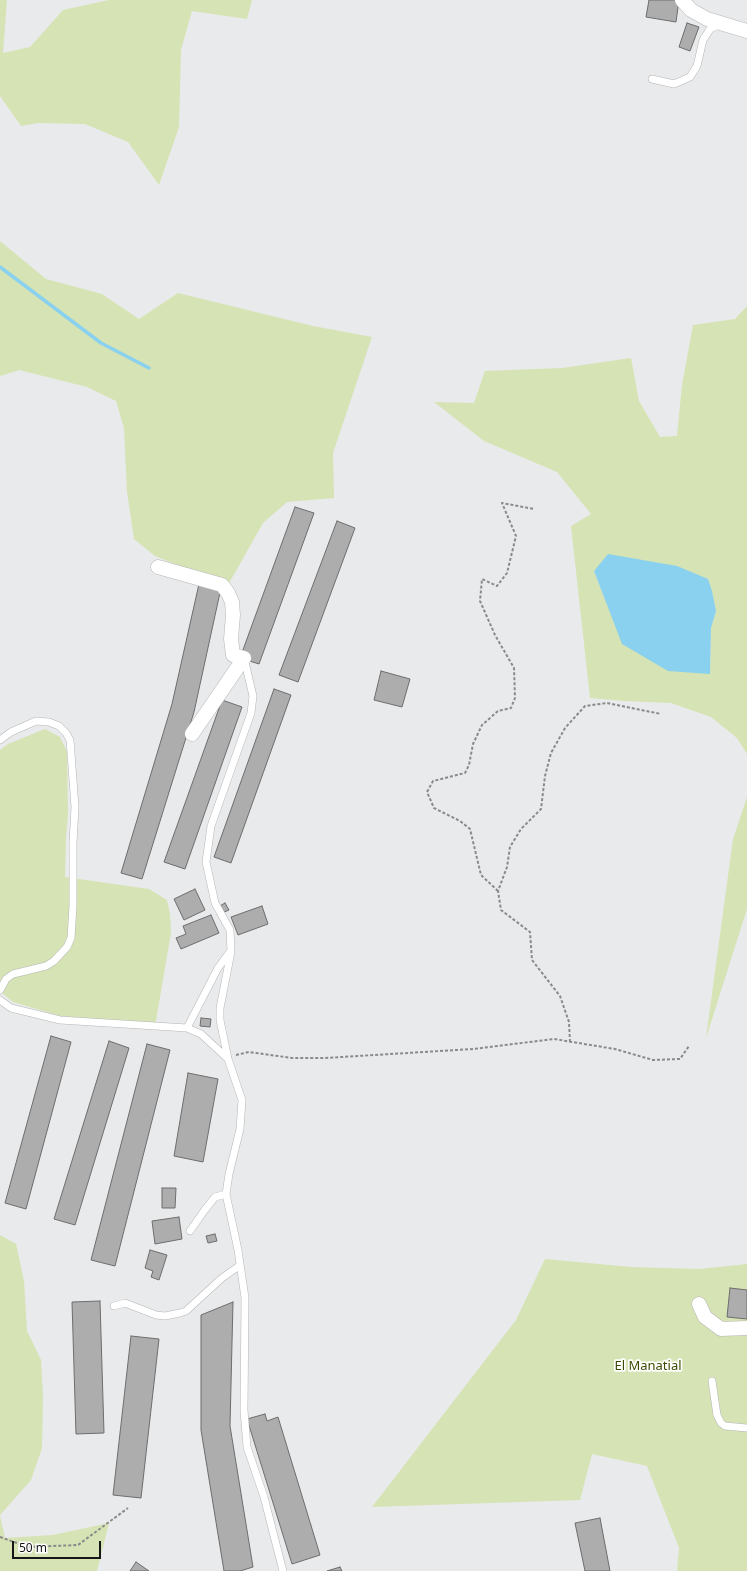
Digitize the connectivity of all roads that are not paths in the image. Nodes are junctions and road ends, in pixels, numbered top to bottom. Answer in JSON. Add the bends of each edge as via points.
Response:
{"nodes":[{"id":1,"x":682,"y":0,"type":"edge"},
{"id":2,"x":722,"y":23,"type":"junction"},
{"id":3,"x":747,"y":31,"type":"edge"},
{"id":4,"x":652,"y":79,"type":"dead end"},
{"id":5,"x":158,"y":567,"type":"dead end"},
{"id":6,"x":244,"y":658,"type":"junction"},
{"id":7,"x":192,"y":734,"type":"dead end"},
{"id":8,"x":0,"y":740,"type":"edge"},
{"id":9,"x":231,"y":952,"type":"junction"},
{"id":10,"x":0,"y":990,"type":"edge"},
{"id":11,"x":0,"y":1000,"type":"edge"},
{"id":12,"x":187,"y":1028,"type":"junction"},
{"id":13,"x":228,"y":1059,"type":"junction"},
{"id":14,"x":226,"y":1194,"type":"junction"},
{"id":15,"x":190,"y":1231,"type":"dead end"},
{"id":16,"x":239,"y":1266,"type":"junction"},
{"id":17,"x":699,"y":1304,"type":"dead end"},
{"id":18,"x":114,"y":1306,"type":"dead end"},
{"id":19,"x":747,"y":1328,"type":"edge"},
{"id":20,"x":712,"y":1381,"type":"dead end"},
{"id":21,"x":747,"y":1428,"type":"edge"},
{"id":22,"x":283,"y":1571,"type":"edge"}],
"edges":[{"from":1,"to":2,"type":"street","via":[[691,10],[707,19]]},
{"from":2,"to":3,"type":"street"},
{"from":2,"to":4,"type":"lane","via":[[710,29],[703,40],[697,66],[690,77],[674,84]]},
{"from":5,"to":6,"type":"street","via":[[222,585],[232,602],[233,655]]},
{"from":6,"to":7,"type":"street"},
{"from":6,"to":9,"type":"lane","via":[[253,696],[251,713],[211,826],[206,862],[215,903],[230,930]]},
{"from":8,"to":10,"type":"lane","via":[[36,721],[49,722],[66,732],[70,740],[75,807],[71,938],[67,947],[54,961],[46,966],[13,974],[6,979]]},
{"from":9,"to":12,"type":"lane","via":[[218,968]]},
{"from":9,"to":13,"type":"lane","via":[[220,1008]]},
{"from":11,"to":12,"type":"lane","via":[[11,1008],[60,1020]]},
{"from":12,"to":13,"type":"lane","via":[[202,1034]]},
{"from":13,"to":14,"type":"lane","via":[[242,1100],[240,1129]]},
{"from":14,"to":15,"type":"lane","via":[[216,1197]]},
{"from":14,"to":16,"type":"lane"},
{"from":16,"to":18,"type":"lane","via":[[186,1311],[180,1313],[165,1316],[125,1303]]},
{"from":16,"to":22,"type":"lane","via":[[245,1298],[244,1410],[247,1447],[264,1497]]},
{"from":17,"to":19,"type":"street","via":[[704,1317],[721,1329]]},
{"from":20,"to":21,"type":"lane","via":[[717,1415],[721,1422],[725,1426]]}]}
